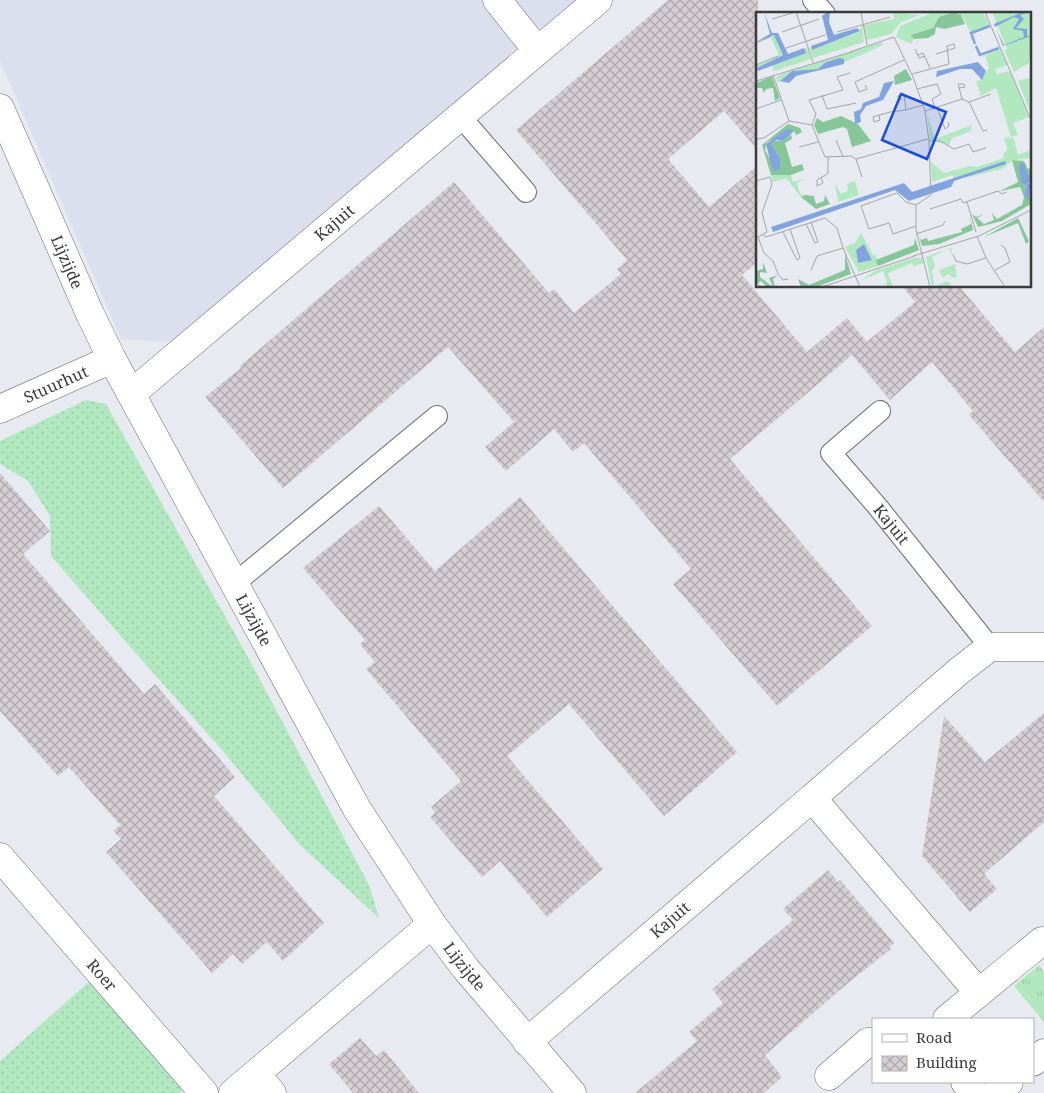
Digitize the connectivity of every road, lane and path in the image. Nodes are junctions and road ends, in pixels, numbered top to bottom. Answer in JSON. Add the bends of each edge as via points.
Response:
{"nodes":[{"id":1,"x":497,"y":0,"type":"edge"},
{"id":2,"x":598,"y":0,"type":"edge"},
{"id":3,"x":813,"y":0,"type":"edge"},
{"id":4,"x":823,"y":12,"type":"edge"},
{"id":5,"x":537,"y":50,"type":"junction"},
{"id":6,"x":0,"y":108,"type":"edge"},
{"id":7,"x":460,"y":116,"type":"junction"},
{"id":8,"x":526,"y":192,"type":"dead end"},
{"id":9,"x":112,"y":359,"type":"junction"},
{"id":10,"x":131,"y":394,"type":"junction"},
{"id":11,"x":0,"y":409,"type":"edge"},
{"id":12,"x":880,"y":411,"type":"dead end"},
{"id":13,"x":437,"y":416,"type":"dead end"},
{"id":14,"x":234,"y":584,"type":"junction"},
{"id":15,"x":990,"y":647,"type":"junction"},
{"id":16,"x":1044,"y":647,"type":"edge"},
{"id":17,"x":812,"y":798,"type":"junction"},
{"id":18,"x":0,"y":857,"type":"edge"},
{"id":19,"x":432,"y":924,"type":"junction"},
{"id":20,"x":1044,"y":943,"type":"edge"},
{"id":21,"x":979,"y":993,"type":"junction"},
{"id":22,"x":948,"y":1018,"type":"edge"},
{"id":23,"x":527,"y":1042,"type":"junction"},
{"id":24,"x":872,"y":1042,"type":"edge"},
{"id":25,"x":1044,"y":1053,"type":"edge"},
{"id":26,"x":1034,"y":1061,"type":"edge"},
{"id":27,"x":829,"y":1076,"type":"dead end"},
{"id":28,"x":264,"y":1083,"type":"edge"},
{"id":29,"x":966,"y":1083,"type":"edge"},
{"id":30,"x":1008,"y":1083,"type":"edge"},
{"id":31,"x":204,"y":1093,"type":"edge"},
{"id":32,"x":233,"y":1093,"type":"edge"},
{"id":33,"x":572,"y":1093,"type":"edge"},
{"id":34,"x":974,"y":1093,"type":"edge"},
{"id":35,"x":995,"y":1093,"type":"edge"}],
"edges":[{"from":1,"to":5,"type":"street"},
{"from":2,"to":5,"type":"street","name":"Kajuit"},
{"from":3,"to":4,"type":"lane"},
{"from":5,"to":7,"type":"street","name":"Kajuit"},
{"from":6,"to":9,"type":"street","name":"Lijzijde"},
{"from":7,"to":8,"type":"lane"},
{"from":7,"to":10,"type":"street","name":"Kajuit"},
{"from":9,"to":10,"type":"street","name":"Lijzijde"},
{"from":9,"to":11,"type":"street","name":"Stuurhut"},
{"from":10,"to":14,"type":"street","name":"Lijzijde"},
{"from":12,"to":15,"type":"lane","name":"Kajuit","via":[[831,453]]},
{"from":13,"to":14,"type":"lane"},
{"from":14,"to":19,"type":"street","name":"Lijzijde","via":[[357,809]]},
{"from":15,"to":16,"type":"street"},
{"from":15,"to":17,"type":"street","name":"Kajuit"},
{"from":17,"to":21,"type":"street"},
{"from":17,"to":23,"type":"street","name":"Kajuit"},
{"from":18,"to":31,"type":"street","name":"Roer"},
{"from":19,"to":23,"type":"street","name":"Lijzijde"},
{"from":19,"to":28,"type":"street"},
{"from":20,"to":21,"type":"street","via":[[1042,941]]},
{"from":21,"to":22,"type":"street"},
{"from":23,"to":33,"type":"street","name":"Lijzijde"},
{"from":24,"to":27,"type":"street"},
{"from":25,"to":26,"type":"street"},
{"from":28,"to":32,"type":"street"},
{"from":29,"to":34,"type":"street"},
{"from":30,"to":35,"type":"street"}]}
